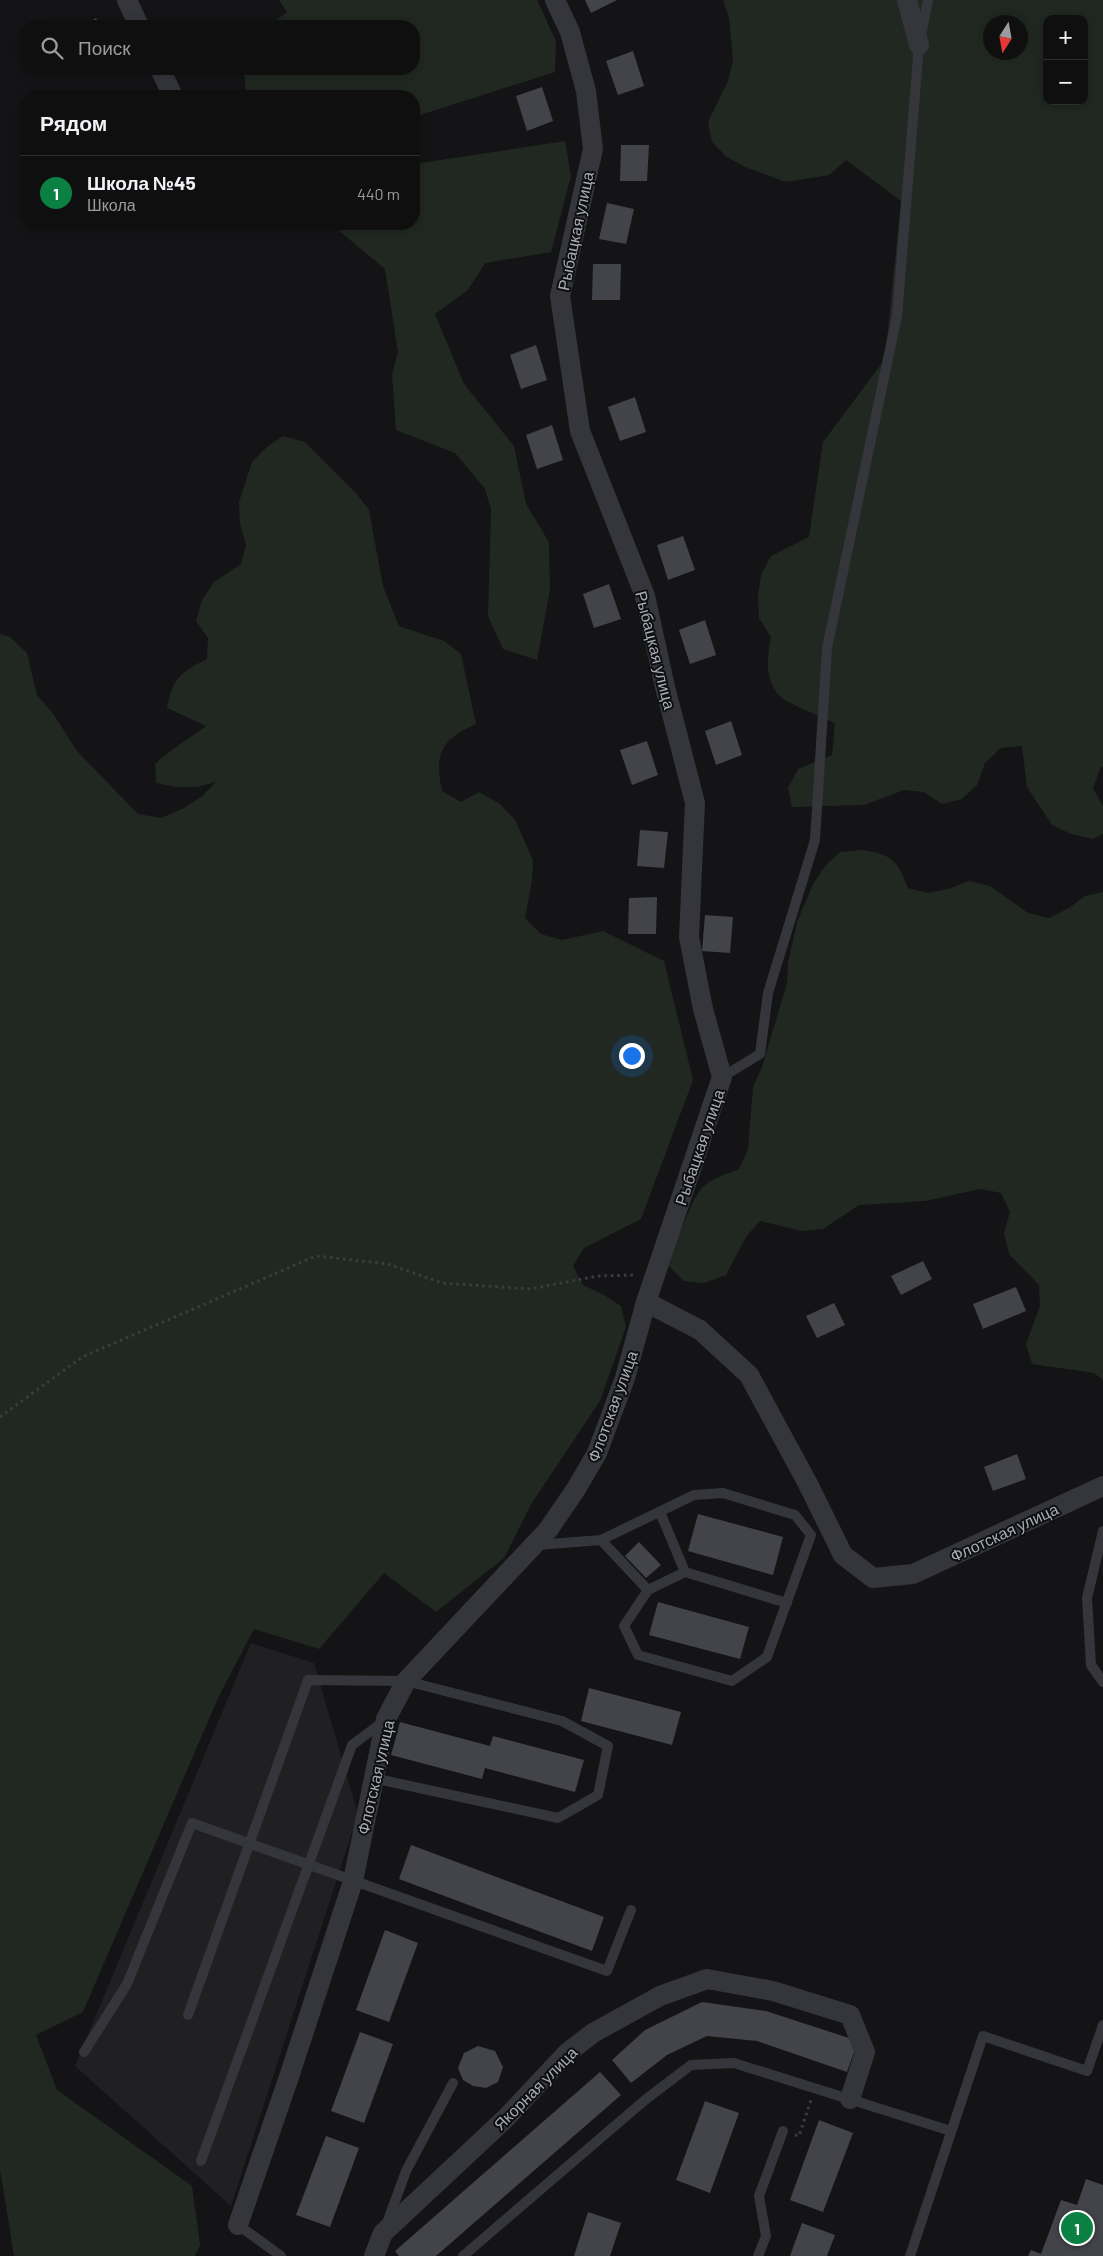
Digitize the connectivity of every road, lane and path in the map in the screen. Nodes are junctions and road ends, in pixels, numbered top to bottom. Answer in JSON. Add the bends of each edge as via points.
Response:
{"nodes":[{"id":1,"x":127,"y":0,"type":"edge"},
{"id":2,"x":555,"y":0,"type":"edge"},
{"id":3,"x":907,"y":0,"type":"edge"},
{"id":4,"x":928,"y":0,"type":"edge"},
{"id":5,"x":136,"y":20,"type":"edge"},
{"id":6,"x":919,"y":46,"type":"junction"},
{"id":7,"x":163,"y":75,"type":"edge"},
{"id":8,"x":170,"y":90,"type":"edge"},
{"id":9,"x":722,"y":1076,"type":"junction"},
{"id":10,"x":656,"y":1274,"type":"junction"},
{"id":11,"x":646,"y":1302,"type":"junction"},
{"id":12,"x":0,"y":1418,"type":"edge"},
{"id":13,"x":1103,"y":1486,"type":"edge"},
{"id":14,"x":660,"y":1512,"type":"junction"},
{"id":15,"x":1103,"y":1531,"type":"edge"},
{"id":16,"x":600,"y":1540,"type":"junction"},
{"id":17,"x":535,"y":1545,"type":"junction"},
{"id":18,"x":685,"y":1572,"type":"junction"},
{"id":19,"x":648,"y":1590,"type":"junction"},
{"id":20,"x":787,"y":1603,"type":"junction"},
{"id":21,"x":406,"y":1681,"type":"junction"},
{"id":22,"x":1103,"y":1682,"type":"edge"},
{"id":23,"x":386,"y":1720,"type":"junction"},
{"id":24,"x":373,"y":1778,"type":"junction"},
{"id":25,"x":249,"y":1844,"type":"junction"},
{"id":26,"x":309,"y":1865,"type":"junction"},
{"id":27,"x":352,"y":1881,"type":"junction"},
{"id":28,"x":631,"y":1910,"type":"dead end"},
{"id":29,"x":188,"y":2016,"type":"dead end"},
{"id":30,"x":1103,"y":2025,"type":"edge"},
{"id":31,"x":84,"y":2052,"type":"dead end"},
{"id":32,"x":453,"y":2083,"type":"dead end"},
{"id":33,"x":850,"y":2099,"type":"junction"},
{"id":34,"x":784,"y":2131,"type":"dead end"},
{"id":35,"x":951,"y":2131,"type":"junction"},
{"id":36,"x":201,"y":2161,"type":"dead end"},
{"id":37,"x":238,"y":2225,"type":"joint"},
{"id":38,"x":383,"y":2233,"type":"junction"},
{"id":39,"x":282,"y":2256,"type":"edge"},
{"id":40,"x":374,"y":2256,"type":"edge"},
{"id":41,"x":463,"y":2256,"type":"edge"},
{"id":42,"x":758,"y":2256,"type":"edge"},
{"id":43,"x":910,"y":2256,"type":"edge"}],
"edges":[{"from":1,"to":5,"type":"street"},
{"from":2,"to":9,"type":"street","name":"Рыбацкая улица","via":[[570,32],[584,83],[593,149],[560,296],[580,431],[646,596],[665,688],[695,803],[689,937],[703,1009]]},
{"from":3,"to":6,"type":"street"},
{"from":4,"to":6,"type":"lane"},
{"from":6,"to":9,"type":"lane","via":[[897,316],[828,648],[815,840],[768,993],[760,1054]]},
{"from":7,"to":8,"type":"street"},
{"from":9,"to":10,"type":"street","name":"Рыбацкая улица"},
{"from":10,"to":11,"type":"street","name":"Рыбацкая улица"},
{"from":10,"to":12,"type":"path","via":[[598,1276],[530,1289],[442,1283],[388,1264],[316,1256],[82,1357]]},
{"from":11,"to":13,"type":"street","name":"Флотская улица","via":[[700,1330],[749,1375],[842,1555],[873,1578],[913,1574]]},
{"from":11,"to":17,"type":"street","name":"Флотская улица","via":[[625,1378],[597,1453],[576,1489]]},
{"from":14,"to":16,"type":"lane"},
{"from":14,"to":18,"type":"lane"},
{"from":14,"to":20,"type":"lane","via":[[694,1495],[723,1493],[795,1515],[811,1535]]},
{"from":15,"to":22,"type":"lane","via":[[1088,1598],[1091,1665]]},
{"from":16,"to":17,"type":"lane"},
{"from":16,"to":19,"type":"lane"},
{"from":17,"to":21,"type":"street","name":"Флотская улица"},
{"from":18,"to":19,"type":"lane"},
{"from":18,"to":20,"type":"lane"},
{"from":19,"to":20,"type":"lane","via":[[624,1626],[638,1655],[732,1681],[767,1657]]},
{"from":21,"to":23,"type":"street","name":"Флотская улица"},
{"from":21,"to":24,"type":"lane","via":[[562,1721],[608,1746],[598,1795],[558,1818]]},
{"from":21,"to":25,"type":"lane","via":[[308,1680]]},
{"from":23,"to":24,"type":"street","name":"Флотская улица"},
{"from":23,"to":26,"type":"lane","via":[[352,1745]]},
{"from":24,"to":27,"type":"street","name":"Флотская улица"},
{"from":25,"to":26,"type":"lane"},
{"from":25,"to":29,"type":"lane"},
{"from":25,"to":31,"type":"lane","via":[[192,1823],[127,1984]]},
{"from":26,"to":27,"type":"lane"},
{"from":26,"to":36,"type":"lane"},
{"from":27,"to":28,"type":"lane","via":[[607,1971]]},
{"from":27,"to":37,"type":"street","name":"Флотская улица"},
{"from":30,"to":35,"type":"lane","via":[[1087,2071],[983,2036]]},
{"from":32,"to":38,"type":"lane","via":[[406,2171]]},
{"from":33,"to":35,"type":"lane"},
{"from":33,"to":38,"type":"street","name":"Якорная улица","via":[[865,2052],[850,2015],[773,1991],[707,1979],[660,1996],[593,2033],[567,2053],[506,2118]]},
{"from":33,"to":41,"type":"lane","via":[[734,2063],[691,2065]]},
{"from":34,"to":42,"type":"lane","via":[[759,2196],[766,2236]]},
{"from":35,"to":43,"type":"lane"},
{"from":37,"to":39,"type":"lane"},
{"from":38,"to":40,"type":"street","name":"Якорная улица"}]}
